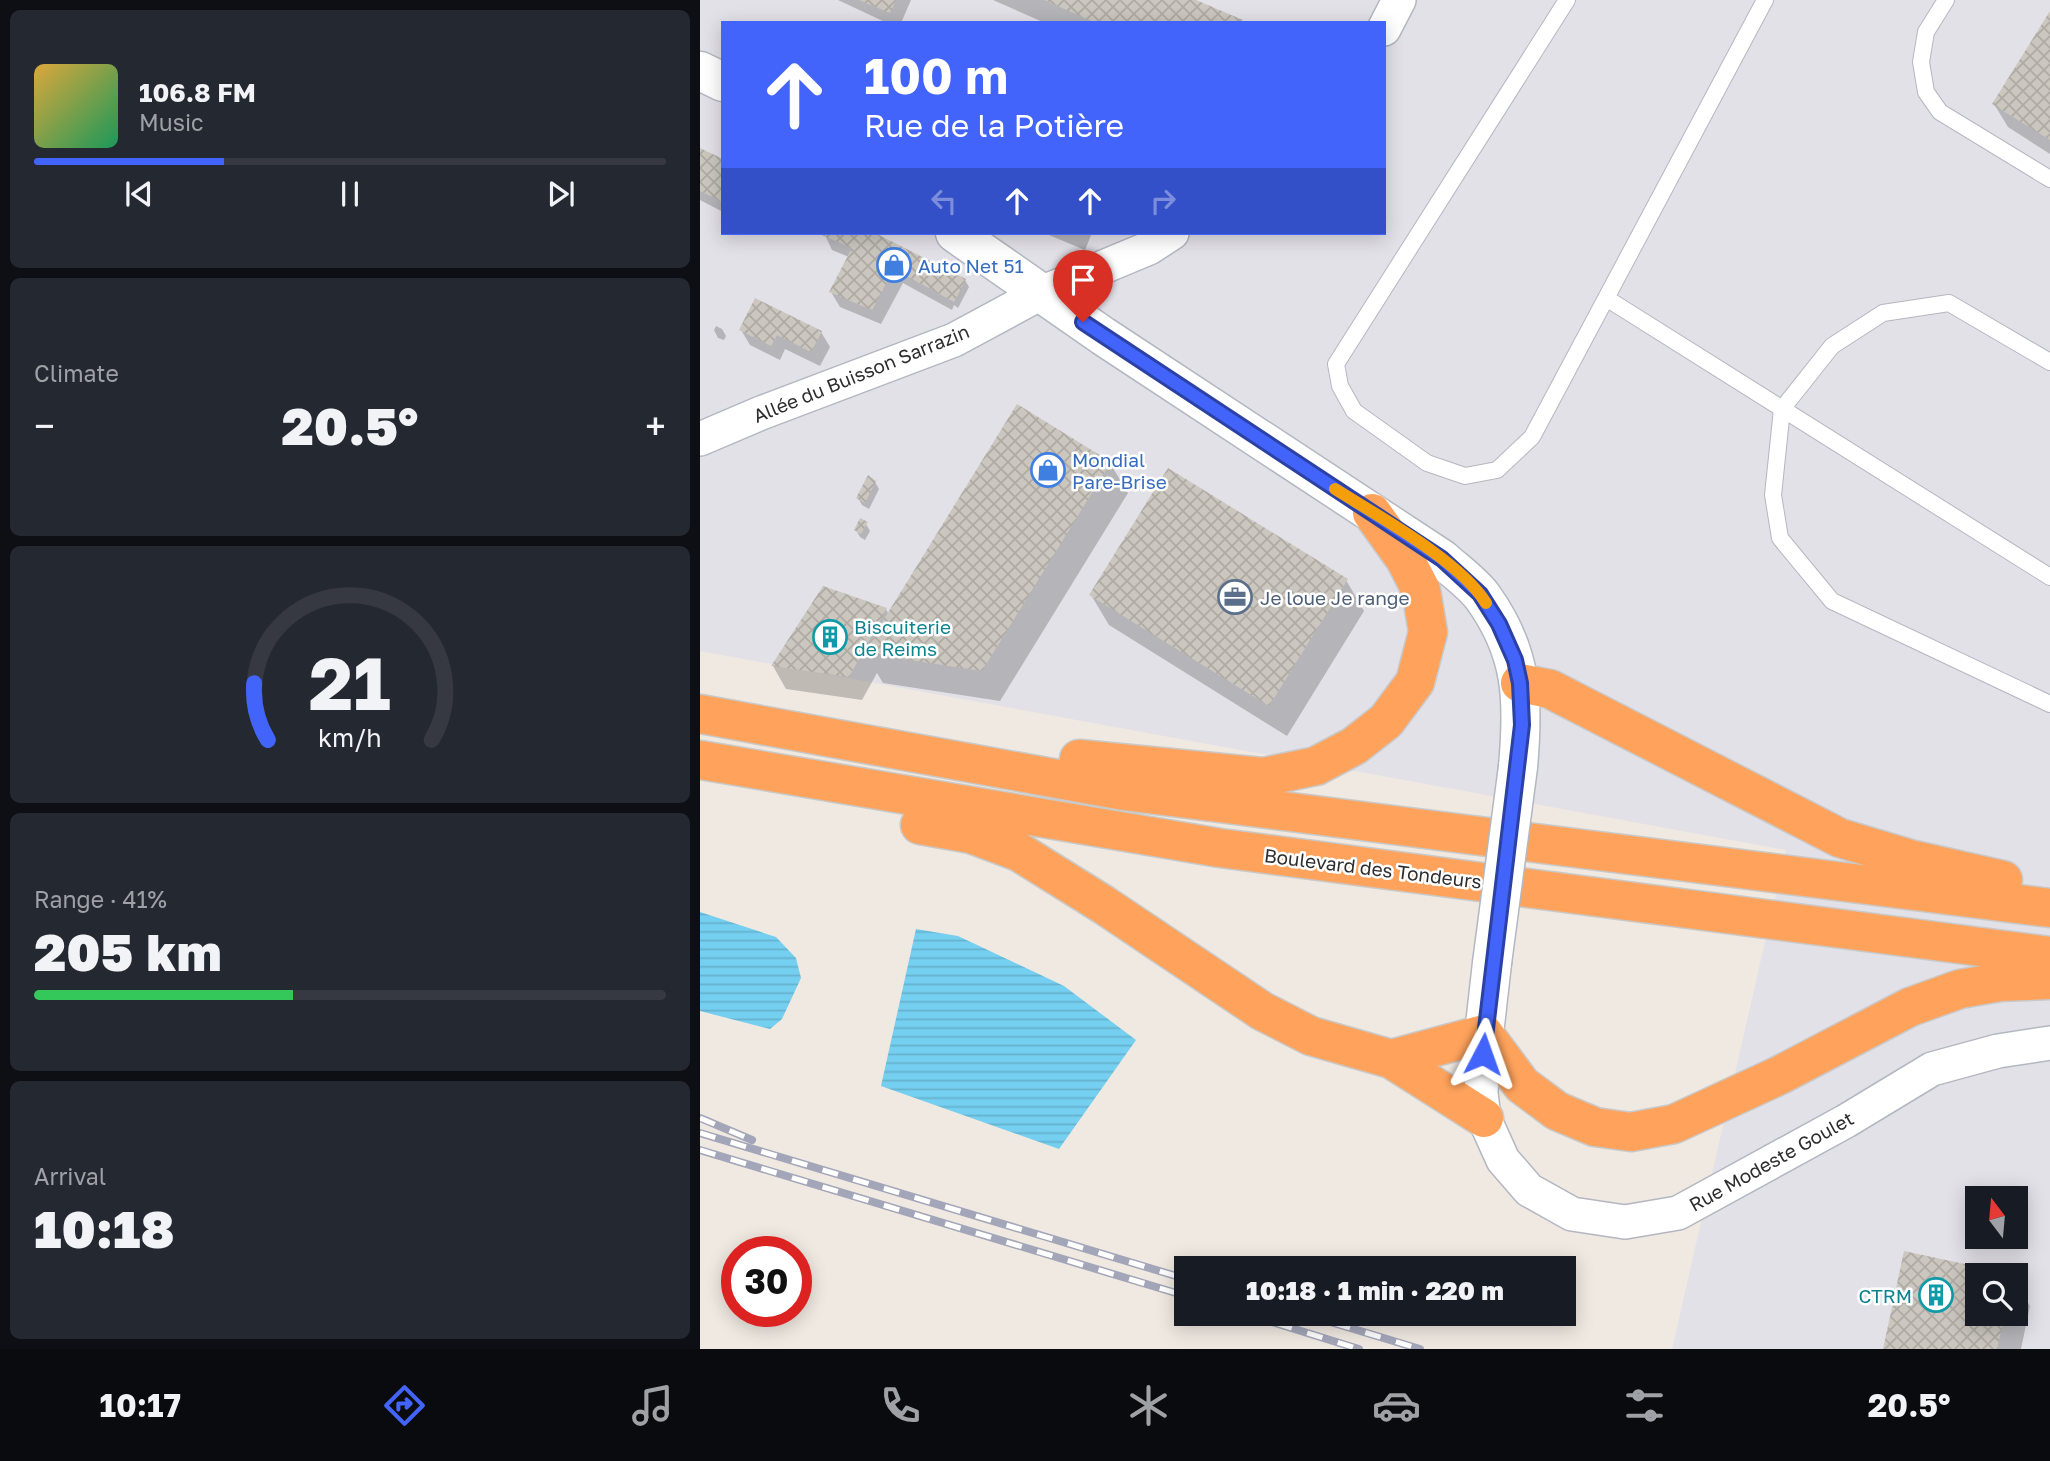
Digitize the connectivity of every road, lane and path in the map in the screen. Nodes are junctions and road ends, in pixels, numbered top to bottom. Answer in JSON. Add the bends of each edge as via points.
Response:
{"nodes":[{"id":1,"x":1399,"y":0,"type":"edge"},
{"id":2,"x":1567,"y":0,"type":"edge"},
{"id":3,"x":1765,"y":0,"type":"edge"},
{"id":4,"x":1946,"y":0,"type":"edge"},
{"id":5,"x":1386,"y":25,"type":"edge"},
{"id":6,"x":700,"y":71,"type":"edge"},
{"id":7,"x":721,"y":81,"type":"edge"},
{"id":8,"x":2050,"y":179,"type":"edge"},
{"id":9,"x":958,"y":235,"type":"edge"},
{"id":10,"x":1169,"y":235,"type":"edge"},
{"id":11,"x":1041,"y":293,"type":"junction"},
{"id":12,"x":1606,"y":298,"type":"junction"},
{"id":13,"x":2050,"y":362,"type":"edge"},
{"id":14,"x":1782,"y":410,"type":"junction"},
{"id":15,"x":700,"y":439,"type":"edge"},
{"id":16,"x":1371,"y":513,"type":"junction"},
{"id":17,"x":2050,"y":577,"type":"edge"},
{"id":18,"x":1520,"y":683,"type":"junction"},
{"id":19,"x":2050,"y":704,"type":"edge"},
{"id":20,"x":700,"y":714,"type":"edge"},
{"id":21,"x":791,"y":730,"type":"junction"},
{"id":22,"x":700,"y":760,"type":"edge"},
{"id":23,"x":700,"y":777,"type":"edge"},
{"id":24,"x":2050,"y":888,"type":"edge"},
{"id":25,"x":2050,"y":908,"type":"edge"},
{"id":26,"x":2050,"y":956,"type":"edge"},
{"id":27,"x":2050,"y":980,"type":"edge"},
{"id":28,"x":1483,"y":1034,"type":"junction"},
{"id":29,"x":2050,"y":1043,"type":"edge"},
{"id":30,"x":1391,"y":1059,"type":"junction"},
{"id":31,"x":1484,"y":1118,"type":"junction"}],
"edges":[{"from":1,"to":5,"type":"street"},
{"from":2,"to":12,"type":"lane","via":[[1336,364],[1340,386],[1354,411],[1427,463],[1465,476],[1497,470],[1532,437]]},
{"from":3,"to":12,"type":"lane"},
{"from":4,"to":8,"type":"lane","via":[[1926,32],[1922,62],[1926,92],[1940,112]]},
{"from":6,"to":7,"type":"main road"},
{"from":9,"to":11,"type":"main road"},
{"from":10,"to":11,"type":"street","name":"Allée du Buisson Sarrazin","via":[[1149,248]]},
{"from":11,"to":15,"type":"street","name":"Allée du Buisson Sarrazin","via":[[954,340]]},
{"from":11,"to":16,"type":"main road"},
{"from":12,"to":14,"type":"lane"},
{"from":13,"to":14,"type":"lane","via":[[1949,303],[1882,313],[1832,346]]},
{"from":14,"to":17,"type":"lane"},
{"from":14,"to":19,"type":"lane","via":[[1773,495],[1780,538],[1832,601]]},
{"from":16,"to":18,"type":"main road","via":[[1442,559],[1480,594],[1499,624]]},
{"from":16,"to":21,"type":"highway","via":[[1421,590],[1428,632],[1415,682],[1386,722],[1316,766],[1264,777]]},
{"from":18,"to":24,"type":"highway","via":[[1549,689],[1840,838],[1922,862]]},
{"from":18,"to":28,"type":"main road","bridge":true,"via":[[1518,767]]},
{"from":20,"to":21,"type":"highway"},
{"from":21,"to":25,"type":"highway","via":[[1124,790]]},
{"from":22,"to":26,"type":"highway","name":"Boulevard des Tondeurs","via":[[1220,848]]},
{"from":23,"to":30,"type":"highway","via":[[971,834],[1019,852],[1262,1011],[1311,1036]]},
{"from":27,"to":28,"type":"highway","via":[[1960,989],[1910,1007],[1674,1124],[1631,1132],[1595,1127],[1557,1111],[1522,1085]]},
{"from":28,"to":30,"type":"highway"},
{"from":28,"to":31,"type":"street","name":"Rue Modeste Goulet"},
{"from":29,"to":31,"type":"street","name":"Rue Modeste Goulet","via":[[1932,1069],[1678,1213],[1625,1223],[1572,1214],[1530,1190],[1503,1160]]},
{"from":30,"to":31,"type":"highway"}]}
